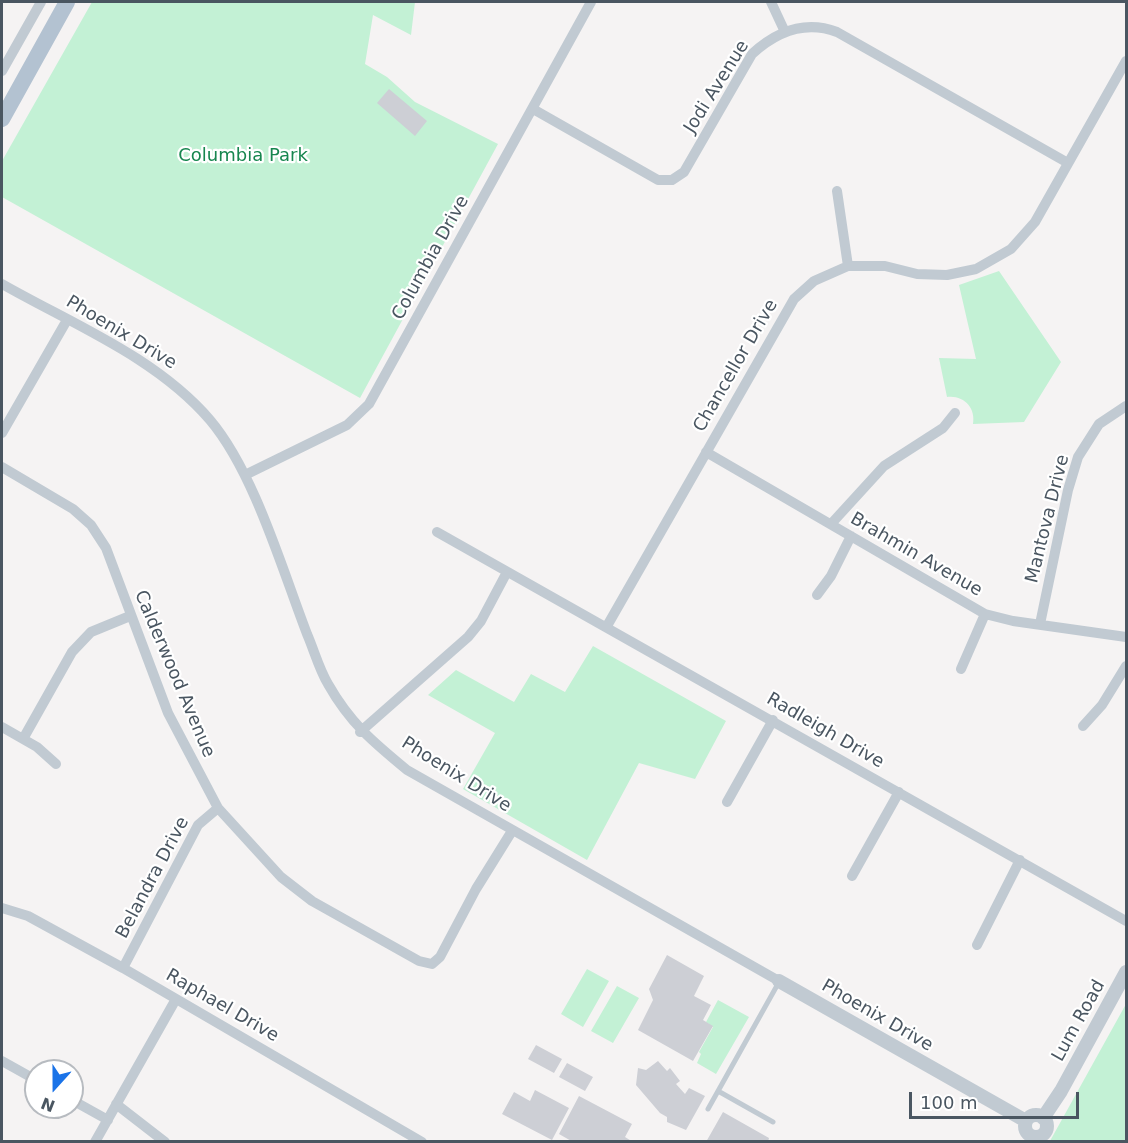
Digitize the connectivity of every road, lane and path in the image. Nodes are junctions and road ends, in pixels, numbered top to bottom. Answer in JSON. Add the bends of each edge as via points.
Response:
{"nodes":[{"id":1,"x":41,"y":2,"type":"edge"},
{"id":2,"x":67,"y":2,"type":"edge"},
{"id":3,"x":591,"y":2,"type":"edge"},
{"id":4,"x":771,"y":2,"type":"edge"},
{"id":5,"x":785,"y":32,"type":"junction"},
{"id":6,"x":1126,"y":61,"type":"edge"},
{"id":7,"x":2,"y":72,"type":"edge"},
{"id":8,"x":533,"y":109,"type":"junction"},
{"id":9,"x":2,"y":119,"type":"edge"},
{"id":10,"x":1068,"y":163,"type":"junction"},
{"id":11,"x":837,"y":191,"type":"dead end"},
{"id":12,"x":848,"y":266,"type":"junction"},
{"id":13,"x":2,"y":284,"type":"edge"},
{"id":14,"x":66,"y":321,"type":"junction"},
{"id":15,"x":1126,"y":406,"type":"edge"},
{"id":16,"x":955,"y":413,"type":"dead end"},
{"id":17,"x":2,"y":433,"type":"edge"},
{"id":18,"x":706,"y":452,"type":"junction"},
{"id":19,"x":2,"y":467,"type":"edge"},
{"id":20,"x":245,"y":475,"type":"junction"},
{"id":21,"x":831,"y":524,"type":"junction"},
{"id":22,"x":436,"y":532,"type":"dead end"},
{"id":23,"x":851,"y":536,"type":"junction"},
{"id":24,"x":507,"y":572,"type":"junction"},
{"id":25,"x":817,"y":595,"type":"dead end"},
{"id":26,"x":985,"y":614,"type":"junction"},
{"id":27,"x":130,"y":616,"type":"junction"},
{"id":28,"x":1040,"y":624,"type":"junction"},
{"id":29,"x":607,"y":626,"type":"junction"},
{"id":30,"x":1126,"y":637,"type":"edge"},
{"id":31,"x":1126,"y":666,"type":"edge"},
{"id":32,"x":961,"y":669,"type":"dead end"},
{"id":33,"x":773,"y":720,"type":"junction"},
{"id":34,"x":1083,"y":726,"type":"dead end"},
{"id":35,"x":2,"y":727,"type":"edge"},
{"id":36,"x":360,"y":732,"type":"junction"},
{"id":37,"x":23,"y":739,"type":"junction"},
{"id":38,"x":56,"y":764,"type":"dead end"},
{"id":39,"x":899,"y":792,"type":"junction"},
{"id":40,"x":727,"y":802,"type":"dead end"},
{"id":41,"x":218,"y":808,"type":"junction"},
{"id":42,"x":512,"y":831,"type":"junction"},
{"id":43,"x":1020,"y":860,"type":"junction"},
{"id":44,"x":852,"y":876,"type":"dead end"},
{"id":45,"x":2,"y":908,"type":"edge"},
{"id":46,"x":1126,"y":921,"type":"edge"},
{"id":47,"x":977,"y":945,"type":"dead end"},
{"id":48,"x":123,"y":968,"type":"junction"},
{"id":49,"x":1126,"y":972,"type":"edge"},
{"id":50,"x":779,"y":981,"type":"junction"},
{"id":51,"x":176,"y":999,"type":"junction"},
{"id":52,"x":2,"y":1061,"type":"edge"},
{"id":53,"x":24,"y":1073,"type":"edge"},
{"id":54,"x":718,"y":1092,"type":"junction"},
{"id":55,"x":116,"y":1104,"type":"junction"},
{"id":56,"x":84,"y":1107,"type":"edge"},
{"id":57,"x":708,"y":1109,"type":"dead end"},
{"id":58,"x":1043,"y":1118,"type":"junction"},
{"id":59,"x":108,"y":1120,"type":"junction"},
{"id":60,"x":1026,"y":1121,"type":"junction"},
{"id":61,"x":773,"y":1122,"type":"dead end"},
{"id":62,"x":1032,"y":1139,"type":"edge"},
{"id":63,"x":95,"y":1142,"type":"edge"},
{"id":64,"x":165,"y":1142,"type":"edge"},
{"id":65,"x":422,"y":1142,"type":"edge"}],
"edges":[{"from":1,"to":7,"type":"street"},
{"from":2,"to":9,"type":"main road"},
{"from":3,"to":8,"type":"street","name":"Columbia Drive"},
{"from":4,"to":5,"type":"street"},
{"from":5,"to":8,"type":"street","name":"Jodi Avenue","via":[[752,54],[684,172],[672,180],[658,180]]},
{"from":5,"to":10,"type":"street","name":"Jodi Avenue","via":[[823,27],[837,32]]},
{"from":6,"to":10,"type":"street","name":"Chancellor Drive"},
{"from":8,"to":20,"type":"street","name":"Columbia Drive","via":[[369,404],[347,426]]},
{"from":10,"to":12,"type":"street","name":"Chancellor Drive","via":[[1035,222],[1011,249],[976,269],[947,275],[917,274],[885,266]]},
{"from":11,"to":12,"type":"street"},
{"from":12,"to":18,"type":"street","name":"Chancellor Drive","via":[[814,281],[794,299]]},
{"from":13,"to":14,"type":"street","name":"Phoenix Drive"},
{"from":14,"to":17,"type":"street"},
{"from":14,"to":20,"type":"street","name":"Phoenix Drive","via":[[131,356],[184,394],[226,441]]},
{"from":15,"to":28,"type":"street","name":"Mantova Drive","via":[[1099,424],[1078,457]]},
{"from":16,"to":21,"type":"street","via":[[943,428],[884,466]]},
{"from":18,"to":21,"type":"street","name":"Brahmin Avenue"},
{"from":18,"to":29,"type":"street","name":"Chancellor Drive"},
{"from":19,"to":27,"type":"street","name":"Calderwood Avenue","via":[[73,509],[91,525],[106,548]]},
{"from":20,"to":36,"type":"street","name":"Phoenix Drive","via":[[327,683]]},
{"from":21,"to":23,"type":"street","name":"Brahmin Avenue"},
{"from":22,"to":24,"type":"street","name":"Radleigh Drive"},
{"from":23,"to":25,"type":"street"},
{"from":23,"to":26,"type":"street","name":"Brahmin Avenue"},
{"from":24,"to":29,"type":"street","name":"Radleigh Drive"},
{"from":24,"to":36,"type":"street","via":[[468,637]]},
{"from":26,"to":28,"type":"street","name":"Brahmin Avenue"},
{"from":26,"to":32,"type":"street"},
{"from":27,"to":37,"type":"street","via":[[91,632],[72,652]]},
{"from":27,"to":41,"type":"street","name":"Calderwood Avenue","via":[[168,713]]},
{"from":28,"to":30,"type":"street","name":"Brahmin Avenue"},
{"from":29,"to":33,"type":"street","name":"Radleigh Drive"},
{"from":31,"to":34,"type":"street","via":[[1102,705]]},
{"from":33,"to":39,"type":"street","name":"Radleigh Drive"},
{"from":33,"to":40,"type":"street"},
{"from":35,"to":37,"type":"street"},
{"from":36,"to":42,"type":"street","name":"Phoenix Drive","via":[[407,770]]},
{"from":37,"to":38,"type":"street"},
{"from":39,"to":43,"type":"street","name":"Radleigh Drive"},
{"from":39,"to":44,"type":"street"},
{"from":41,"to":42,"type":"street","name":"Calderwood Avenue","via":[[281,877],[312,902],[419,961],[432,964],[440,957]]},
{"from":41,"to":48,"type":"street","name":"Belandra Drive","via":[[198,825]]},
{"from":42,"to":50,"type":"street","name":"Phoenix Drive"},
{"from":43,"to":46,"type":"street","name":"Radleigh Drive"},
{"from":43,"to":47,"type":"street"},
{"from":45,"to":48,"type":"street","name":"Raphael Drive","via":[[28,916]]},
{"from":48,"to":51,"type":"street","name":"Raphael Drive"},
{"from":49,"to":58,"type":"street","name":"Lum Road"},
{"from":50,"to":54,"type":"lane"},
{"from":50,"to":60,"type":"street","name":"Phoenix Drive"},
{"from":51,"to":55,"type":"street"},
{"from":51,"to":65,"type":"street","name":"Raphael Drive"},
{"from":52,"to":53,"type":"street"},
{"from":54,"to":57,"type":"lane"},
{"from":54,"to":61,"type":"lane"},
{"from":55,"to":59,"type":"street"},
{"from":55,"to":64,"type":"street"},
{"from":56,"to":59,"type":"street"},
{"from":58,"to":60,"type":"street","via":[[1032,1116]]},
{"from":58,"to":62,"type":"street","via":[[1046,1131]]},
{"from":59,"to":63,"type":"street"},
{"from":60,"to":62,"type":"street","via":[[1025,1129]]}]}
